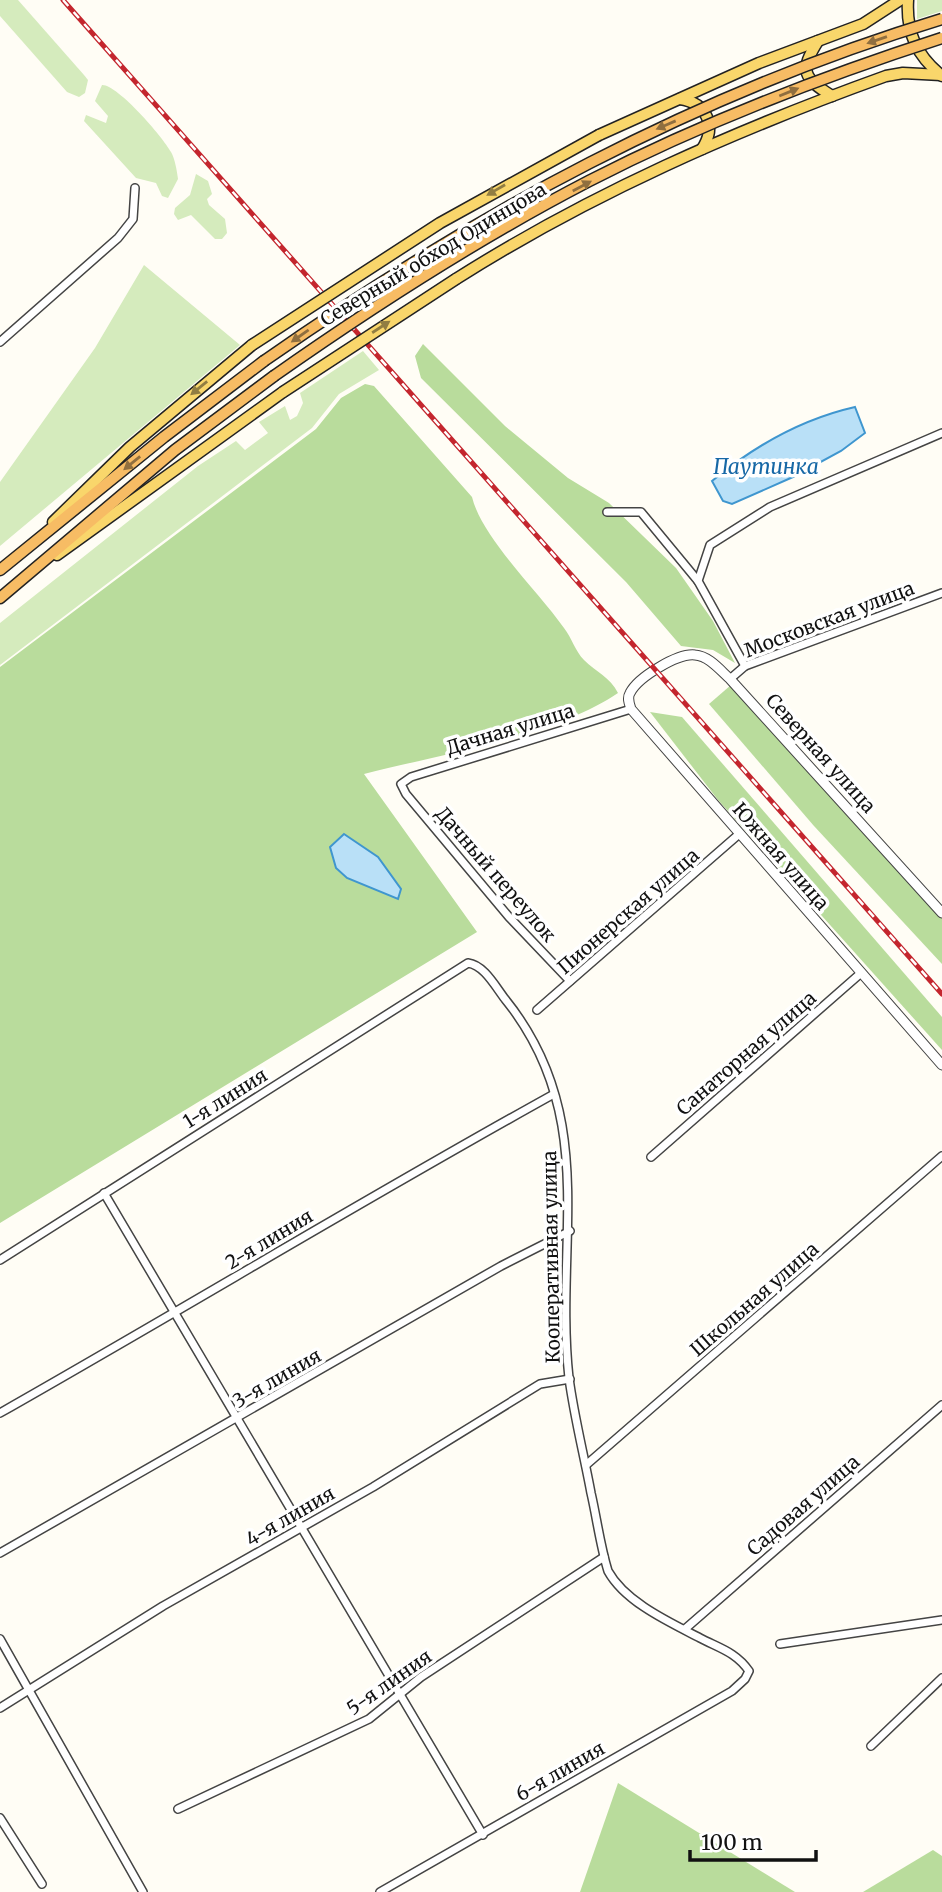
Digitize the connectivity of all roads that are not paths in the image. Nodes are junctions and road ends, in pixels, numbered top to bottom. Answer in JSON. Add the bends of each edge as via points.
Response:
{"nodes":[{"id":1,"x":900,"y":0,"type":"edge"},
{"id":2,"x":908,"y":0,"type":"edge"},
{"id":3,"x":942,"y":19,"type":"edge"},
{"id":4,"x":942,"y":37,"type":"edge"},
{"id":5,"x":818,"y":41,"type":"junction"},
{"id":6,"x":915,"y":46,"type":"junction"},
{"id":7,"x":941,"y":76,"type":"edge"},
{"id":8,"x":832,"y":96,"type":"junction"},
{"id":9,"x":680,"y":99,"type":"junction"},
{"id":10,"x":702,"y":149,"type":"junction"},
{"id":11,"x":135,"y":188,"type":"dead end"},
{"id":12,"x":0,"y":342,"type":"edge"},
{"id":13,"x":942,"y":433,"type":"edge"},
{"id":14,"x":607,"y":512,"type":"dead end"},
{"id":15,"x":20,"y":554,"type":"junction"},
{"id":16,"x":0,"y":570,"type":"edge"},
{"id":17,"x":34,"y":571,"type":"junction"},
{"id":18,"x":698,"y":581,"type":"junction"},
{"id":19,"x":942,"y":593,"type":"edge"},
{"id":20,"x":0,"y":598,"type":"edge"},
{"id":21,"x":745,"y":666,"type":"junction"},
{"id":22,"x":730,"y":679,"type":"junction"},
{"id":23,"x":631,"y":709,"type":"junction"},
{"id":24,"x":401,"y":784,"type":"joint"},
{"id":25,"x":738,"y":835,"type":"junction"},
{"id":26,"x":938,"y":902,"type":"edge"},
{"id":27,"x":942,"y":913,"type":"edge"},
{"id":28,"x":468,"y":963,"type":"joint"},
{"id":29,"x":861,"y":974,"type":"junction"},
{"id":30,"x":570,"y":981,"type":"junction"},
{"id":31,"x":537,"y":1010,"type":"dead end"},
{"id":32,"x":942,"y":1065,"type":"edge"},
{"id":33,"x":554,"y":1094,"type":"junction"},
{"id":34,"x":942,"y":1156,"type":"edge"},
{"id":35,"x":651,"y":1157,"type":"dead end"},
{"id":36,"x":104,"y":1193,"type":"junction"},
{"id":37,"x":570,"y":1231,"type":"junction"},
{"id":38,"x":0,"y":1260,"type":"edge"},
{"id":39,"x":175,"y":1314,"type":"junction"},
{"id":40,"x":570,"y":1379,"type":"junction"},
{"id":41,"x":942,"y":1405,"type":"edge"},
{"id":42,"x":0,"y":1413,"type":"edge"},
{"id":43,"x":237,"y":1419,"type":"junction"},
{"id":44,"x":586,"y":1465,"type":"junction"},
{"id":45,"x":302,"y":1528,"type":"junction"},
{"id":46,"x":0,"y":1553,"type":"edge"},
{"id":47,"x":604,"y":1557,"type":"junction"},
{"id":48,"x":942,"y":1620,"type":"edge"},
{"id":49,"x":685,"y":1629,"type":"junction"},
{"id":50,"x":0,"y":1639,"type":"edge"},
{"id":51,"x":780,"y":1644,"type":"dead end"},
{"id":52,"x":749,"y":1671,"type":"joint"},
{"id":53,"x":942,"y":1678,"type":"edge"},
{"id":54,"x":30,"y":1689,"type":"junction"},
{"id":55,"x":399,"y":1693,"type":"junction"},
{"id":56,"x":0,"y":1709,"type":"edge"},
{"id":57,"x":871,"y":1746,"type":"dead end"},
{"id":58,"x":178,"y":1809,"type":"dead end"},
{"id":59,"x":0,"y":1818,"type":"edge"},
{"id":60,"x":483,"y":1835,"type":"junction"},
{"id":61,"x":42,"y":1884,"type":"dead end"},
{"id":62,"x":143,"y":1892,"type":"edge"},
{"id":63,"x":380,"y":1892,"type":"edge"}],
"edges":[{"from":1,"to":5,"type":"main road","via":[[878,17]]},
{"from":2,"to":6,"type":"main road"},
{"from":3,"to":15,"type":"highway","name":"Северный обход Одинцова","one_way":true,"bridge":true,"via":[[802,68],[650,132],[450,239],[264,361],[163,436]]},
{"from":4,"to":6,"type":"highway","name":"Северный обход Одинцова","bridge":true},
{"from":5,"to":8,"type":"main road","via":[[806,69],[814,85]]},
{"from":5,"to":9,"type":"main road"},
{"from":6,"to":7,"type":"main road"},
{"from":17,"to":6,"type":"highway","name":"Северный обход Одинцова","one_way":true,"bridge":true,"via":[[174,450],[274,376],[459,254],[590,181],[762,103]]},
{"from":7,"to":8,"type":"main road","via":[[903,73]]},
{"from":8,"to":10,"type":"main road"},
{"from":9,"to":10,"type":"main road","via":[[698,105],[709,121],[708,141]]},
{"from":9,"to":15,"type":"main road","one_way":true,"bridge":true,"via":[[600,135],[440,223],[252,345],[130,447]]},
{"from":17,"to":10,"type":"main road","one_way":true,"bridge":true,"via":[[283,392],[469,271],[599,198]]},
{"from":11,"to":12,"type":"street","via":[[134,219],[118,238]]},
{"from":13,"to":18,"type":"street","via":[[770,507],[710,545]]},
{"from":14,"to":18,"type":"street","via":[[642,512]]},
{"from":15,"to":16,"type":"highway","name":"Северный обход Одинцова"},
{"from":17,"to":20,"type":"highway","name":"Северный обход Одинцова"},
{"from":18,"to":21,"type":"street"},
{"from":19,"to":21,"type":"street","name":"Московская улица"},
{"from":21,"to":22,"type":"street","name":"Московская улица"},
{"from":22,"to":23,"type":"street","name":"Северная улица","via":[[695,654],[674,657],[631,691]]},
{"from":22,"to":26,"type":"street","name":"Северная улица"},
{"from":23,"to":24,"type":"street","name":"Дачная улица","via":[[411,777]]},
{"from":23,"to":25,"type":"street","name":"Южная улица"},
{"from":24,"to":30,"type":"street","name":"Дачный переулок","via":[[509,917]]},
{"from":25,"to":29,"type":"street","name":"Южная улица"},
{"from":25,"to":30,"type":"street","name":"Пионерская улица"},
{"from":26,"to":27,"type":"street","name":"Северная улица"},
{"from":28,"to":33,"type":"street","name":"Кооперативная улица","via":[[480,967],[523,1021]]},
{"from":28,"to":36,"type":"street","name":"1-я линия"},
{"from":29,"to":32,"type":"street","name":"Южная улица"},
{"from":29,"to":35,"type":"street","name":"Санаторная улица"},
{"from":30,"to":31,"type":"street","name":"Пионерская улица"},
{"from":33,"to":37,"type":"street","name":"Кооперативная улица","via":[[566,1146]]},
{"from":33,"to":39,"type":"street","name":"2-я линия"},
{"from":34,"to":44,"type":"street","name":"Школьная улица"},
{"from":36,"to":38,"type":"street","name":"1-я линия"},
{"from":36,"to":39,"type":"street"},
{"from":37,"to":40,"type":"street","name":"Кооперативная улица","via":[[565,1297]]},
{"from":37,"to":43,"type":"street","name":"3-я линия"},
{"from":39,"to":42,"type":"street","name":"2-я линия"},
{"from":39,"to":43,"type":"street"},
{"from":40,"to":44,"type":"street","name":"Кооперативная улица"},
{"from":40,"to":45,"type":"street","name":"4-я линия","via":[[540,1384]]},
{"from":41,"to":49,"type":"street","name":"Садовая улица"},
{"from":43,"to":45,"type":"street"},
{"from":43,"to":46,"type":"street","name":"3-я линия"},
{"from":44,"to":47,"type":"street","name":"Кооперативная улица"},
{"from":45,"to":54,"type":"street","name":"4-я линия","via":[[163,1606]]},
{"from":45,"to":55,"type":"street"},
{"from":47,"to":49,"type":"street","name":"Кооперативная улица","via":[[624,1592]]},
{"from":47,"to":55,"type":"street","name":"5-я линия"},
{"from":48,"to":51,"type":"street"},
{"from":49,"to":52,"type":"street","name":"Кооперативная улица","via":[[728,1650]]},
{"from":50,"to":54,"type":"street"},
{"from":52,"to":60,"type":"street","name":"6-я линия","via":[[732,1691]]},
{"from":53,"to":57,"type":"street"},
{"from":54,"to":56,"type":"street","name":"4-я линия"},
{"from":54,"to":62,"type":"street"},
{"from":55,"to":58,"type":"street","name":"5-я линия","via":[[369,1719]]},
{"from":55,"to":60,"type":"street"},
{"from":59,"to":61,"type":"street"},
{"from":60,"to":63,"type":"street","name":"6-я линия"}]}
